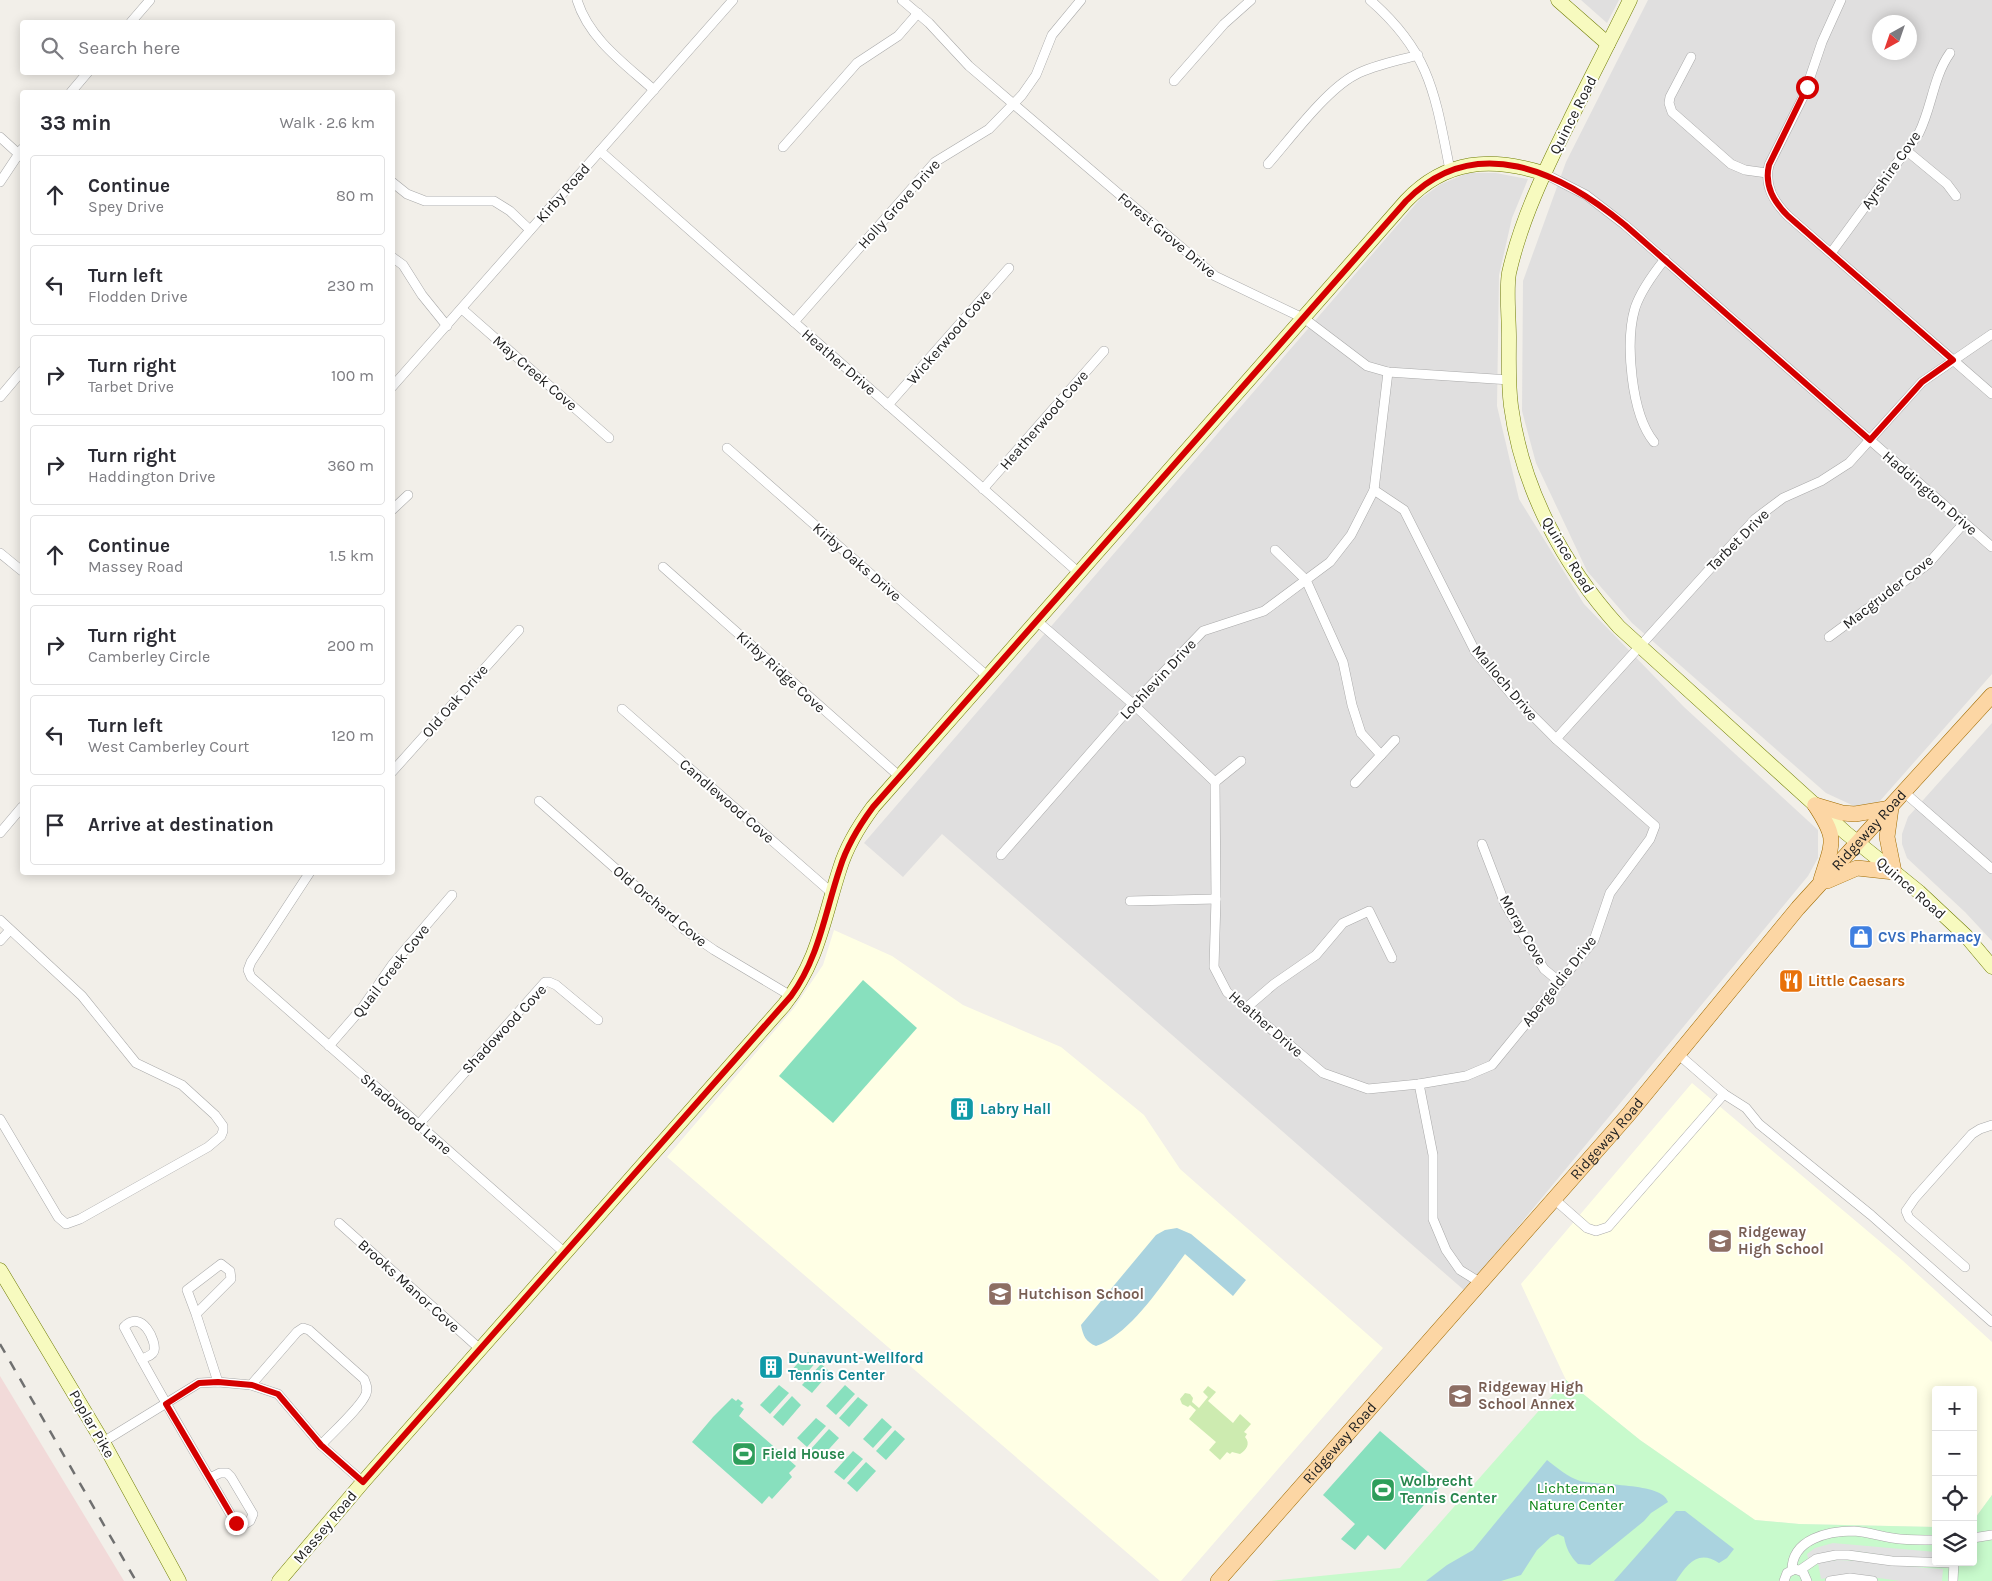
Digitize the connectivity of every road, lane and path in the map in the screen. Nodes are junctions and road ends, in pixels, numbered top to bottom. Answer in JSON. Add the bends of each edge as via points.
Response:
{"nodes":[{"id":1,"x":150,"y":0,"type":"edge"},
{"id":2,"x":578,"y":0,"type":"edge"},
{"id":3,"x":733,"y":0,"type":"edge"},
{"id":4,"x":902,"y":0,"type":"edge"},
{"id":5,"x":1081,"y":0,"type":"edge"},
{"id":6,"x":1251,"y":0,"type":"edge"},
{"id":7,"x":1370,"y":0,"type":"edge"},
{"id":8,"x":1558,"y":0,"type":"edge"},
{"id":9,"x":1630,"y":0,"type":"edge"},
{"id":10,"x":1841,"y":0,"type":"edge"},
{"id":11,"x":918,"y":13,"type":"junction"},
{"id":12,"x":133,"y":20,"type":"edge"},
{"id":13,"x":1608,"y":44,"type":"junction"},
{"id":14,"x":1950,"y":54,"type":"dead end"},
{"id":15,"x":1418,"y":55,"type":"junction"},
{"id":16,"x":1691,"y":56,"type":"dead end"},
{"id":17,"x":85,"y":75,"type":"edge"},
{"id":18,"x":1174,"y":80,"type":"dead end"},
{"id":19,"x":73,"y":90,"type":"edge"},
{"id":20,"x":654,"y":90,"type":"junction"},
{"id":21,"x":1013,"y":105,"type":"junction"},
{"id":22,"x":0,"y":137,"type":"edge"},
{"id":23,"x":783,"y":147,"type":"dead end"},
{"id":24,"x":600,"y":151,"type":"junction"},
{"id":25,"x":1908,"y":151,"type":"junction"},
{"id":26,"x":20,"y":153,"type":"edge"},
{"id":27,"x":20,"y":155,"type":"edge"},
{"id":28,"x":1268,"y":164,"type":"dead end"},
{"id":29,"x":1450,"y":170,"type":"junction"},
{"id":30,"x":1543,"y":173,"type":"junction"},
{"id":31,"x":1767,"y":173,"type":"junction"},
{"id":32,"x":0,"y":182,"type":"edge"},
{"id":33,"x":395,"y":184,"type":"edge"},
{"id":34,"x":1956,"y":196,"type":"dead end"},
{"id":35,"x":530,"y":230,"type":"junction"},
{"id":36,"x":1831,"y":253,"type":"junction"},
{"id":37,"x":1665,"y":259,"type":"junction"},
{"id":38,"x":395,"y":260,"type":"edge"},
{"id":39,"x":1009,"y":268,"type":"dead end"},
{"id":40,"x":462,"y":309,"type":"junction"},
{"id":41,"x":1304,"y":319,"type":"junction"},
{"id":42,"x":794,"y":322,"type":"junction"},
{"id":43,"x":447,"y":326,"type":"junction"},
{"id":44,"x":1992,"y":334,"type":"edge"},
{"id":45,"x":1104,"y":350,"type":"dead end"},
{"id":46,"x":1953,"y":360,"type":"junction"},
{"id":47,"x":1388,"y":372,"type":"junction"},
{"id":48,"x":20,"y":373,"type":"edge"},
{"id":49,"x":1510,"y":380,"type":"junction"},
{"id":50,"x":395,"y":384,"type":"edge"},
{"id":51,"x":1992,"y":394,"type":"edge"},
{"id":52,"x":0,"y":397,"type":"edge"},
{"id":53,"x":888,"y":405,"type":"junction"},
{"id":54,"x":609,"y":438,"type":"dead end"},
{"id":55,"x":1870,"y":440,"type":"junction"},
{"id":56,"x":1654,"y":442,"type":"dead end"},
{"id":57,"x":727,"y":448,"type":"dead end"},
{"id":58,"x":983,"y":488,"type":"junction"},
{"id":59,"x":1374,"y":490,"type":"junction"},
{"id":60,"x":408,"y":495,"type":"dead end"},
{"id":61,"x":395,"y":507,"type":"edge"},
{"id":62,"x":1964,"y":523,"type":"junction"},
{"id":63,"x":1992,"y":547,"type":"edge"},
{"id":64,"x":1275,"y":550,"type":"dead end"},
{"id":65,"x":0,"y":553,"type":"edge"},
{"id":66,"x":663,"y":567,"type":"dead end"},
{"id":67,"x":20,"y":569,"type":"edge"},
{"id":68,"x":1079,"y":573,"type":"junction"},
{"id":69,"x":1306,"y":580,"type":"junction"},
{"id":70,"x":1037,"y":621,"type":"junction"},
{"id":71,"x":518,"y":630,"type":"dead end"},
{"id":72,"x":1829,"y":637,"type":"dead end"},
{"id":73,"x":1639,"y":646,"type":"junction"},
{"id":74,"x":987,"y":676,"type":"junction"},
{"id":75,"x":1992,"y":695,"type":"edge"},
{"id":76,"x":1133,"y":704,"type":"junction"},
{"id":77,"x":622,"y":709,"type":"dead end"},
{"id":78,"x":1556,"y":739,"type":"junction"},
{"id":79,"x":1395,"y":740,"type":"dead end"},
{"id":80,"x":1381,"y":755,"type":"junction"},
{"id":81,"x":1240,"y":761,"type":"dead end"},
{"id":82,"x":395,"y":769,"type":"edge"},
{"id":83,"x":899,"y":776,"type":"junction"},
{"id":84,"x":1215,"y":782,"type":"junction"},
{"id":85,"x":1355,"y":783,"type":"dead end"},
{"id":86,"x":1905,"y":793,"type":"junction"},
{"id":87,"x":539,"y":802,"type":"dead end"},
{"id":88,"x":1815,"y":805,"type":"junction"},
{"id":89,"x":1890,"y":808,"type":"junction"},
{"id":90,"x":20,"y":810,"type":"edge"},
{"id":91,"x":1655,"y":826,"type":"joint"},
{"id":92,"x":0,"y":833,"type":"edge"},
{"id":93,"x":1858,"y":843,"type":"junction"},
{"id":94,"x":1482,"y":844,"type":"dead end"},
{"id":95,"x":1001,"y":855,"type":"dead end"},
{"id":96,"x":1992,"y":869,"type":"edge"},
{"id":97,"x":1894,"y":872,"type":"junction"},
{"id":98,"x":308,"y":875,"type":"edge"},
{"id":99,"x":1820,"y":885,"type":"junction"},
{"id":100,"x":832,"y":893,"type":"junction"},
{"id":101,"x":452,"y":895,"type":"dead end"},
{"id":102,"x":1216,"y":898,"type":"junction"},
{"id":103,"x":1130,"y":901,"type":"dead end"},
{"id":104,"x":0,"y":920,"type":"edge"},
{"id":105,"x":10,"y":930,"type":"junction"},
{"id":106,"x":0,"y":941,"type":"edge"},
{"id":107,"x":1392,"y":958,"type":"dead end"},
{"id":108,"x":1992,"y":967,"type":"edge"},
{"id":109,"x":1560,"y":983,"type":"junction"},
{"id":110,"x":791,"y":996,"type":"junction"},
{"id":111,"x":1246,"y":1008,"type":"junction"},
{"id":112,"x":598,"y":1020,"type":"dead end"},
{"id":113,"x":329,"y":1046,"type":"junction"},
{"id":114,"x":1678,"y":1054,"type":"junction"},
{"id":115,"x":1419,"y":1084,"type":"junction"},
{"id":116,"x":1724,"y":1094,"type":"junction"},
{"id":117,"x":0,"y":1119,"type":"edge"},
{"id":118,"x":419,"y":1124,"type":"junction"},
{"id":119,"x":1992,"y":1125,"type":"edge"},
{"id":120,"x":1554,"y":1199,"type":"junction"},
{"id":121,"x":338,"y":1223,"type":"dead end"},
{"id":122,"x":565,"y":1253,"type":"junction"},
{"id":123,"x":1965,"y":1267,"type":"dead end"},
{"id":124,"x":0,"y":1270,"type":"edge"},
{"id":125,"x":1481,"y":1284,"type":"junction"},
{"id":126,"x":196,"y":1314,"type":"junction"},
{"id":127,"x":1992,"y":1322,"type":"edge"},
{"id":128,"x":480,"y":1349,"type":"junction"},
{"id":129,"x":141,"y":1359,"type":"dead end"},
{"id":130,"x":218,"y":1382,"type":"junction"},
{"id":131,"x":252,"y":1385,"type":"junction"},
{"id":132,"x":166,"y":1404,"type":"junction"},
{"id":133,"x":103,"y":1442,"type":"junction"},
{"id":134,"x":321,"y":1445,"type":"junction"},
{"id":135,"x":210,"y":1478,"type":"junction"},
{"id":136,"x":363,"y":1482,"type":"junction"},
{"id":137,"x":1992,"y":1535,"type":"edge"},
{"id":138,"x":1977,"y":1537,"type":"edge"},
{"id":139,"x":1932,"y":1540,"type":"edge"},
{"id":140,"x":1932,"y":1562,"type":"edge"},
{"id":141,"x":1954,"y":1566,"type":"edge"},
{"id":142,"x":1796,"y":1570,"type":"junction"},
{"id":143,"x":179,"y":1581,"type":"edge"},
{"id":144,"x":279,"y":1581,"type":"edge"},
{"id":145,"x":1218,"y":1581,"type":"edge"},
{"id":146,"x":1784,"y":1581,"type":"edge"},
{"id":147,"x":1807,"y":1581,"type":"edge"},
{"id":148,"x":1830,"y":1581,"type":"edge"},
{"id":149,"x":1873,"y":1581,"type":"edge"},
{"id":150,"x":1953,"y":1581,"type":"edge"}],
"edges":[{"from":1,"to":12,"type":"street"},
{"from":2,"to":20,"type":"street","via":[[585,20],[598,38]]},
{"from":3,"to":20,"type":"street","name":"Kirby Road"},
{"from":4,"to":11,"type":"street","name":"Forest Grove Drive"},
{"from":5,"to":21,"type":"street","name":"Holly Grove Drive","via":[[1052,35],[1036,76]]},
{"from":6,"to":18,"type":"street","via":[[1224,24]]},
{"from":7,"to":15,"type":"street","via":[[1401,30]]},
{"from":8,"to":13,"type":"street"},
{"from":9,"to":13,"type":"street","name":"Quince Road"},
{"from":10,"to":31,"type":"street","via":[[1804,95]]},
{"from":11,"to":21,"type":"street","name":"Forest Grove Drive","via":[[969,66]]},
{"from":11,"to":23,"type":"street","via":[[898,36],[857,63]]},
{"from":13,"to":30,"type":"street","name":"Quince Road"},
{"from":14,"to":25,"type":"street","name":"Ayrshire Cove","via":[[1940,69],[1924,123]]},
{"from":15,"to":28,"type":"street","via":[[1365,71],[1340,84]]},
{"from":15,"to":29,"type":"street","via":[[1434,95]]},
{"from":16,"to":31,"type":"street","via":[[1670,97],[1672,112],[1731,164]]},
{"from":17,"to":19,"type":"street"},
{"from":20,"to":24,"type":"street","name":"Kirby Road"},
{"from":21,"to":41,"type":"street","name":"Forest Grove Drive","via":[[1215,276]]},
{"from":21,"to":42,"type":"street","name":"Holly Grove Drive","via":[[989,129],[935,162]]},
{"from":22,"to":26,"type":"street"},
{"from":24,"to":35,"type":"street","name":"Kirby Road"},
{"from":24,"to":42,"type":"street","name":"Heather Drive"},
{"from":25,"to":34,"type":"street","via":[[1947,184]]},
{"from":25,"to":36,"type":"street","name":"Ayrshire Cove"},
{"from":27,"to":32,"type":"street"},
{"from":29,"to":30,"type":"street","name":"Massey Road","via":[[1494,163]]},
{"from":29,"to":41,"type":"street","name":"Massey Road","via":[[1412,195]]},
{"from":30,"to":37,"type":"street","name":"Haddington Drive","via":[[1600,204]]},
{"from":30,"to":49,"type":"street","name":"Quince Road","via":[[1509,275]]},
{"from":31,"to":36,"type":"street","via":[[1771,193],[1780,208]]},
{"from":33,"to":35,"type":"street","via":[[407,194],[425,201],[494,201]]},
{"from":35,"to":40,"type":"street","name":"Kirby Road"},
{"from":36,"to":46,"type":"street"},
{"from":37,"to":55,"type":"street","name":"Haddington Drive"},
{"from":37,"to":56,"type":"street","via":[[1639,297],[1631,330],[1636,404],[1643,426]]},
{"from":38,"to":43,"type":"street","via":[[403,265]]},
{"from":39,"to":53,"type":"street","name":"Wickerwood Cove"},
{"from":40,"to":43,"type":"street","name":"Kirby Road"},
{"from":40,"to":54,"type":"street","name":"May Creek Cove"},
{"from":41,"to":47,"type":"street","name":"Forest Grove Drive","via":[[1368,366]]},
{"from":41,"to":68,"type":"street","name":"Massey Road"},
{"from":42,"to":53,"type":"street","name":"Heather Drive"},
{"from":43,"to":50,"type":"street","name":"Kirby Road"},
{"from":44,"to":46,"type":"street","name":"Tarbet Drive"},
{"from":45,"to":58,"type":"street","name":"Heatherwood Cove"},
{"from":46,"to":51,"type":"street"},
{"from":46,"to":55,"type":"street","name":"Tarbet Drive","via":[[1922,382]]},
{"from":47,"to":49,"type":"street","name":"Forest Grove Drive"},
{"from":47,"to":59,"type":"street","name":"Lochlevin Drive"},
{"from":48,"to":52,"type":"street"},
{"from":49,"to":73,"type":"street","name":"Quince Road","via":[[1517,441],[1547,522],[1583,583],[1606,613]]},
{"from":53,"to":58,"type":"street","name":"Heather Drive"},
{"from":55,"to":62,"type":"street","name":"Haddington Drive"},
{"from":55,"to":73,"type":"street","name":"Tarbet Drive","via":[[1836,472],[1783,498],[1755,519]]},
{"from":57,"to":74,"type":"street","name":"Kirby Oaks Drive"},
{"from":58,"to":68,"type":"street","name":"Heather Drive"},
{"from":59,"to":69,"type":"street","name":"Lochlevin Drive","via":[[1351,535],[1330,562]]},
{"from":59,"to":78,"type":"street","name":"Malloch Drive","via":[[1404,510],[1476,651],[1512,695]]},
{"from":60,"to":61,"type":"street"},
{"from":62,"to":63,"type":"street","name":"Haddington Drive"},
{"from":62,"to":72,"type":"street","name":"Macgruder Cove","via":[[1928,564]]},
{"from":64,"to":69,"type":"street"},
{"from":65,"to":67,"type":"street"},
{"from":66,"to":83,"type":"street","name":"Kirby Ridge Cove"},
{"from":68,"to":70,"type":"street","name":"Massey Road"},
{"from":69,"to":76,"type":"street","name":"Lochlevin Drive","via":[[1264,611],[1202,631]]},
{"from":69,"to":80,"type":"street","via":[[1343,662],[1361,733]]},
{"from":70,"to":74,"type":"street","name":"Massey Road"},
{"from":70,"to":76,"type":"street"},
{"from":71,"to":82,"type":"street","name":"Old Oak Drive"},
{"from":73,"to":78,"type":"street","name":"Tarbet Drive"},
{"from":73,"to":88,"type":"street","name":"Quince Road"},
{"from":74,"to":83,"type":"street","name":"Massey Road"},
{"from":75,"to":86,"type":"main road","name":"Ridgeway Road"},
{"from":76,"to":84,"type":"street"},
{"from":76,"to":95,"type":"street","name":"Lochlevin Drive"},
{"from":77,"to":100,"type":"street","name":"Candlewood Cove"},
{"from":78,"to":91,"type":"street","name":"Malloch Drive"},
{"from":79,"to":80,"type":"street"},
{"from":80,"to":85,"type":"street"},
{"from":81,"to":84,"type":"street"},
{"from":83,"to":100,"type":"street","name":"Massey Road","via":[[854,835]]},
{"from":84,"to":102,"type":"street","name":"Heather Drive"},
{"from":86,"to":89,"type":"main road","name":"Ridgeway Road"},
{"from":86,"to":96,"type":"street"},
{"from":87,"to":110,"type":"street","name":"Old Orchard Cove","via":[[685,930]]},
{"from":88,"to":89,"type":"main road","via":[[1855,814]]},
{"from":88,"to":93,"type":"street","name":"Quince Road"},
{"from":88,"to":99,"type":"main road","via":[[1832,838]]},
{"from":89,"to":93,"type":"main road","name":"Ridgeway Road"},
{"from":89,"to":97,"type":"main road","via":[[1887,837]]},
{"from":90,"to":92,"type":"street"},
{"from":91,"to":109,"type":"street","name":"Abergeldie Drive","via":[[1650,839],[1610,893],[1594,940]]},
{"from":93,"to":97,"type":"street","name":"Quince Road"},
{"from":93,"to":99,"type":"main road","name":"Ridgeway Road"},
{"from":94,"to":109,"type":"street","name":"Moray Cove","via":[[1505,904],[1544,969]]},
{"from":97,"to":99,"type":"main road","via":[[1857,868]]},
{"from":97,"to":108,"type":"street","name":"Quince Road","via":[[1966,936]]},
{"from":98,"to":113,"type":"street","name":"Shadowood Lane","via":[[262,943],[251,962],[249,973],[260,987]]},
{"from":99,"to":114,"type":"main road","name":"Ridgeway Road"},
{"from":100,"to":110,"type":"street","name":"Massey Road","via":[[812,959]]},
{"from":101,"to":113,"type":"street","name":"Quail Creek Cove"},
{"from":102,"to":103,"type":"street"},
{"from":102,"to":111,"type":"street","name":"Heather Drive","via":[[1214,967],[1227,992]]},
{"from":104,"to":105,"type":"street"},
{"from":105,"to":106,"type":"street"},
{"from":105,"to":117,"type":"street","via":[[82,996],[136,1063],[182,1085],[215,1115],[223,1131],[208,1147],[80,1219],[64,1223]]},
{"from":107,"to":111,"type":"street","via":[[1368,911],[1343,923],[1316,955]]},
{"from":109,"to":115,"type":"street","name":"Abergeldie Drive","via":[[1492,1065],[1466,1076]]},
{"from":110,"to":122,"type":"street","name":"Massey Road"},
{"from":111,"to":115,"type":"street","name":"Heather Drive","via":[[1323,1073],[1368,1089]]},
{"from":112,"to":118,"type":"street","name":"Shadowood Cove","via":[[560,988],[545,982]]},
{"from":113,"to":118,"type":"street","name":"Shadowood Lane"},
{"from":114,"to":116,"type":"street"},
{"from":114,"to":120,"type":"main road","name":"Ridgeway Road"},
{"from":115,"to":125,"type":"street","via":[[1433,1155],[1433,1219],[1446,1250],[1460,1270]]},
{"from":116,"to":120,"type":"street","via":[[1608,1227],[1596,1231],[1587,1228]]},
{"from":116,"to":127,"type":"street","via":[[1746,1108],[1759,1124],[1871,1215]]},
{"from":118,"to":122,"type":"street","name":"Shadowood Lane"},
{"from":119,"to":123,"type":"street","via":[[1972,1134],[1906,1214]]},
{"from":120,"to":125,"type":"main road","name":"Ridgeway Road"},
{"from":121,"to":128,"type":"street","name":"Brooks Manor Cove"},
{"from":122,"to":128,"type":"street","name":"Massey Road"},
{"from":124,"to":133,"type":"street","name":"Poplar Pike"},
{"from":125,"to":145,"type":"main road","name":"Ridgeway Road"},
{"from":126,"to":126,"type":"street","via":[[231,1279],[230,1271],[221,1264],[187,1290]]},
{"from":126,"to":130,"type":"street"},
{"from":128,"to":136,"type":"street","name":"Massey Road"},
{"from":129,"to":132,"type":"street"},
{"from":130,"to":131,"type":"street"},
{"from":130,"to":132,"type":"street","via":[[199,1383]]},
{"from":131,"to":134,"type":"street","via":[[278,1394]]},
{"from":131,"to":134,"type":"street","via":[[297,1332],[303,1328],[309,1330],[364,1379],[367,1387],[359,1404]]},
{"from":132,"to":133,"type":"street"},
{"from":132,"to":135,"type":"street"},
{"from":133,"to":143,"type":"street","name":"Poplar Pike"},
{"from":134,"to":136,"type":"street"},
{"from":135,"to":135,"type":"street","via":[[220,1473],[231,1477],[253,1514],[250,1522],[236,1523]]},
{"from":136,"to":144,"type":"street","name":"Massey Road"},
{"from":137,"to":138,"type":"street"},
{"from":139,"to":142,"type":"street","via":[[1900,1539],[1855,1531],[1834,1532],[1812,1539],[1797,1550],[1792,1560]]},
{"from":140,"to":142,"type":"street","via":[[1836,1555],[1816,1559]]},
{"from":141,"to":150,"type":"street"},
{"from":142,"to":146,"type":"street","via":[[1785,1575]]},
{"from":142,"to":147,"type":"street","via":[[1806,1575]]},
{"from":148,"to":149,"type":"street","via":[[1850,1578]]}]}
